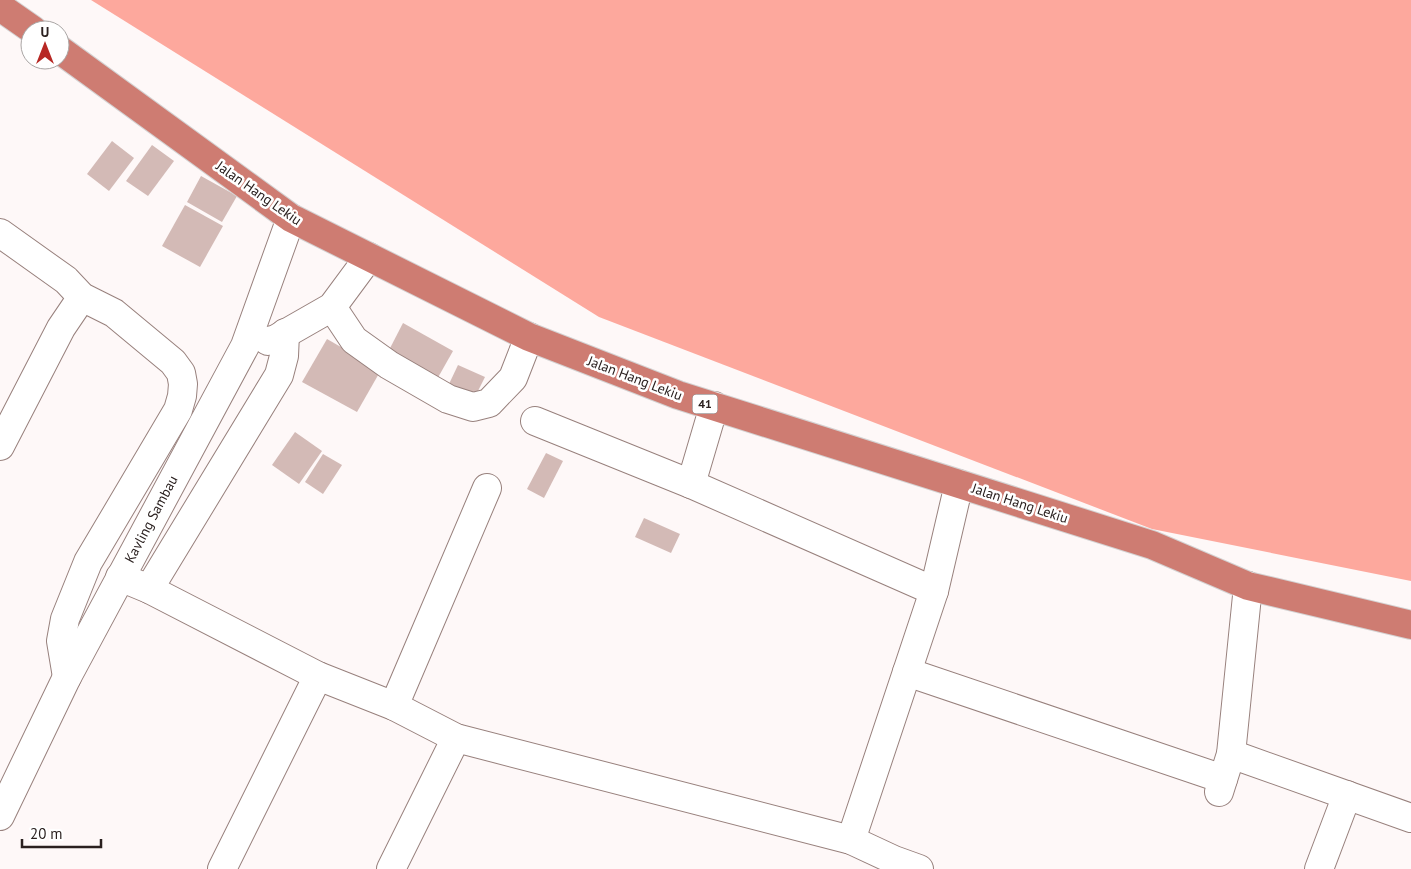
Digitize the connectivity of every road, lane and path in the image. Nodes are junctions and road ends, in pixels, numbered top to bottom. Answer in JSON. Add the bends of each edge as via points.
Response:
{"nodes":[{"id":1,"x":0,"y":7,"type":"edge"},
{"id":2,"x":20,"y":21,"type":"edge"},
{"id":3,"x":70,"y":57,"type":"edge"},
{"id":4,"x":291,"y":218,"type":"junction"},
{"id":5,"x":0,"y":233,"type":"edge"},
{"id":6,"x":369,"y":257,"type":"junction"},
{"id":7,"x":82,"y":297,"type":"junction"},
{"id":8,"x":332,"y":307,"type":"junction"},
{"id":9,"x":285,"y":334,"type":"junction"},
{"id":10,"x":529,"y":337,"type":"junction"},
{"id":11,"x":245,"y":346,"type":"junction"},
{"id":12,"x":714,"y":406,"type":"junction"},
{"id":13,"x":535,"y":421,"type":"dead end"},
{"id":14,"x":0,"y":446,"type":"edge"},
{"id":15,"x":691,"y":484,"type":"junction"},
{"id":16,"x":960,"y":484,"type":"junction"},
{"id":17,"x":487,"y":488,"type":"dead end"},
{"id":18,"x":120,"y":577,"type":"junction"},
{"id":19,"x":1248,"y":586,"type":"junction"},
{"id":20,"x":149,"y":589,"type":"junction"},
{"id":21,"x":934,"y":591,"type":"junction"},
{"id":22,"x":1411,"y":625,"type":"edge"},
{"id":23,"x":907,"y":672,"type":"junction"},
{"id":24,"x":318,"y":676,"type":"junction"},
{"id":25,"x":67,"y":677,"type":"junction"},
{"id":26,"x":394,"y":706,"type":"junction"},
{"id":27,"x":456,"y":738,"type":"junction"},
{"id":28,"x":1224,"y":775,"type":"junction"},
{"id":29,"x":1347,"y":795,"type":"junction"},
{"id":30,"x":0,"y":816,"type":"edge"},
{"id":31,"x":1411,"y":818,"type":"edge"},
{"id":32,"x":851,"y":840,"type":"junction"},
{"id":33,"x":901,"y":866,"type":"edge"},
{"id":34,"x":222,"y":869,"type":"edge"},
{"id":35,"x":391,"y":869,"type":"edge"},
{"id":36,"x":1319,"y":869,"type":"edge"}],
"edges":[{"from":1,"to":2,"type":"highway"},
{"from":3,"to":4,"type":"highway","name":"Jalan Hang Lekiu","number":"41"},
{"from":4,"to":6,"type":"highway","name":"Jalan Hang Lekiu","number":"41"},
{"from":4,"to":11,"type":"street","name":"Kavling Sambau"},
{"from":5,"to":7,"type":"street","via":[[66,280]]},
{"from":6,"to":8,"type":"street"},
{"from":6,"to":10,"type":"highway","name":"Jalan Hang Lekiu","number":"41"},
{"from":7,"to":14,"type":"street","via":[[62,328]]},
{"from":7,"to":25,"type":"street","via":[[114,313],[173,362],[181,373],[182,396],[178,410],[88,562],[65,619],[62,641]]},
{"from":8,"to":9,"type":"street"},
{"from":8,"to":10,"type":"street","via":[[354,340],[389,366],[448,399],[473,408],[489,403],[513,378]]},
{"from":9,"to":11,"type":"street"},
{"from":9,"to":20,"type":"street","via":[[279,375]]},
{"from":10,"to":12,"type":"highway","name":"Jalan Hang Lekiu","number":"41"},
{"from":11,"to":18,"type":"street","name":"Kavling Sambau"},
{"from":12,"to":15,"type":"street"},
{"from":12,"to":16,"type":"highway","name":"Jalan Hang Lekiu","number":"41"},
{"from":13,"to":15,"type":"street"},
{"from":15,"to":21,"type":"street"},
{"from":16,"to":19,"type":"highway","name":"Jalan Hang Lekiu","number":"41","via":[[1152,545]]},
{"from":16,"to":21,"type":"street"},
{"from":17,"to":26,"type":"street"},
{"from":18,"to":20,"type":"street"},
{"from":18,"to":25,"type":"street","name":"Kavling Sambau"},
{"from":19,"to":22,"type":"highway","name":"Jalan Hang Lekiu","number":"41"},
{"from":19,"to":28,"type":"street"},
{"from":20,"to":24,"type":"street"},
{"from":21,"to":23,"type":"street"},
{"from":23,"to":28,"type":"street"},
{"from":23,"to":32,"type":"street"},
{"from":24,"to":26,"type":"street"},
{"from":24,"to":34,"type":"street"},
{"from":25,"to":30,"type":"street","name":"Kavling Sambau"},
{"from":26,"to":27,"type":"street"},
{"from":27,"to":32,"type":"street"},
{"from":27,"to":35,"type":"street"},
{"from":28,"to":29,"type":"street"},
{"from":29,"to":31,"type":"street"},
{"from":29,"to":36,"type":"street"},
{"from":32,"to":33,"type":"street"}]}
